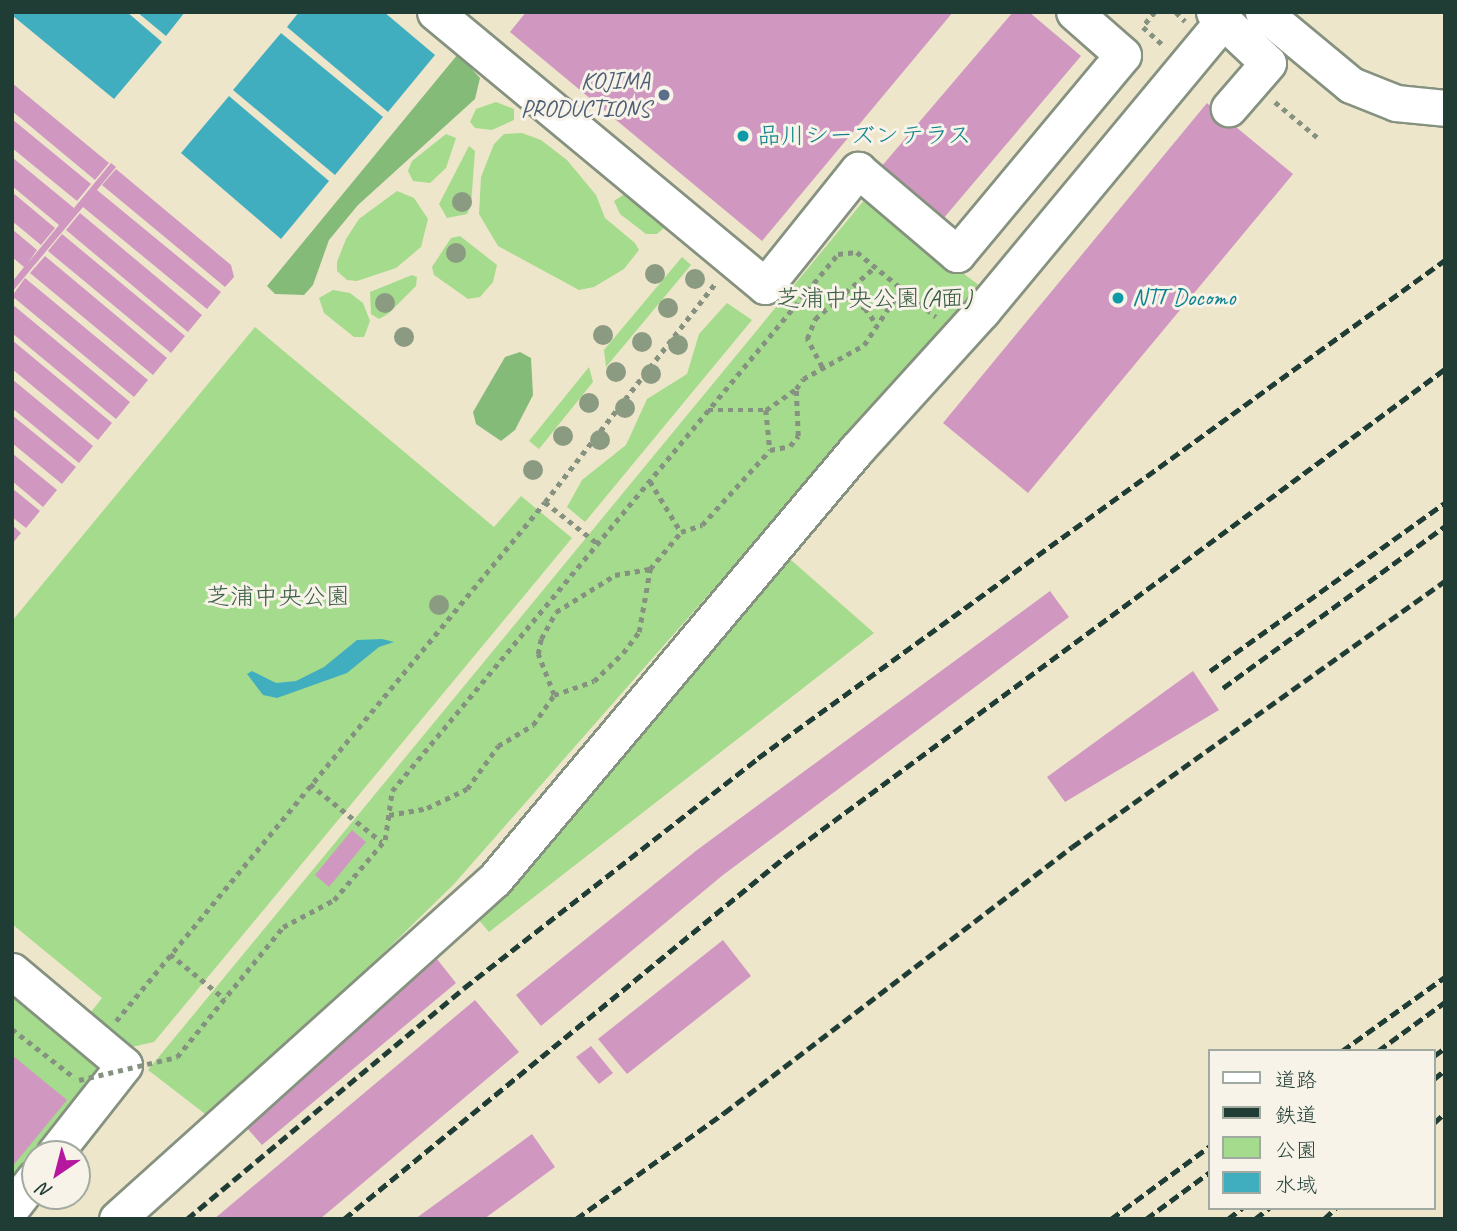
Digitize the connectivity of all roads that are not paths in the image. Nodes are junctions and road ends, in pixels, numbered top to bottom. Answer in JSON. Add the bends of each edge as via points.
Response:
{"nodes":[{"id":1,"x":435,"y":12,"type":"edge"},
{"id":2,"x":1074,"y":12,"type":"edge"},
{"id":3,"x":1263,"y":12,"type":"edge"},
{"id":4,"x":1218,"y":17,"type":"edge"},
{"id":5,"x":471,"y":23,"type":"edge"},
{"id":6,"x":1229,"y":108,"type":"dead end"},
{"id":7,"x":1445,"y":108,"type":"edge"},
{"id":8,"x":12,"y":971,"type":"edge"},
{"id":9,"x":65,"y":1140,"type":"edge"},
{"id":10,"x":117,"y":1219,"type":"edge"}],
"edges":[{"from":1,"to":5,"type":"street"},
{"from":2,"to":5,"type":"street","via":[[1123,55],[957,254],[859,170],[765,286]]},
{"from":3,"to":7,"type":"street","via":[[1351,85],[1396,103]]},
{"from":4,"to":6,"type":"street","via":[[1268,63]]},
{"from":4,"to":10,"type":"street","via":[[982,311],[856,450],[495,879]]},
{"from":8,"to":9,"type":"street","via":[[124,1065]]}]}
